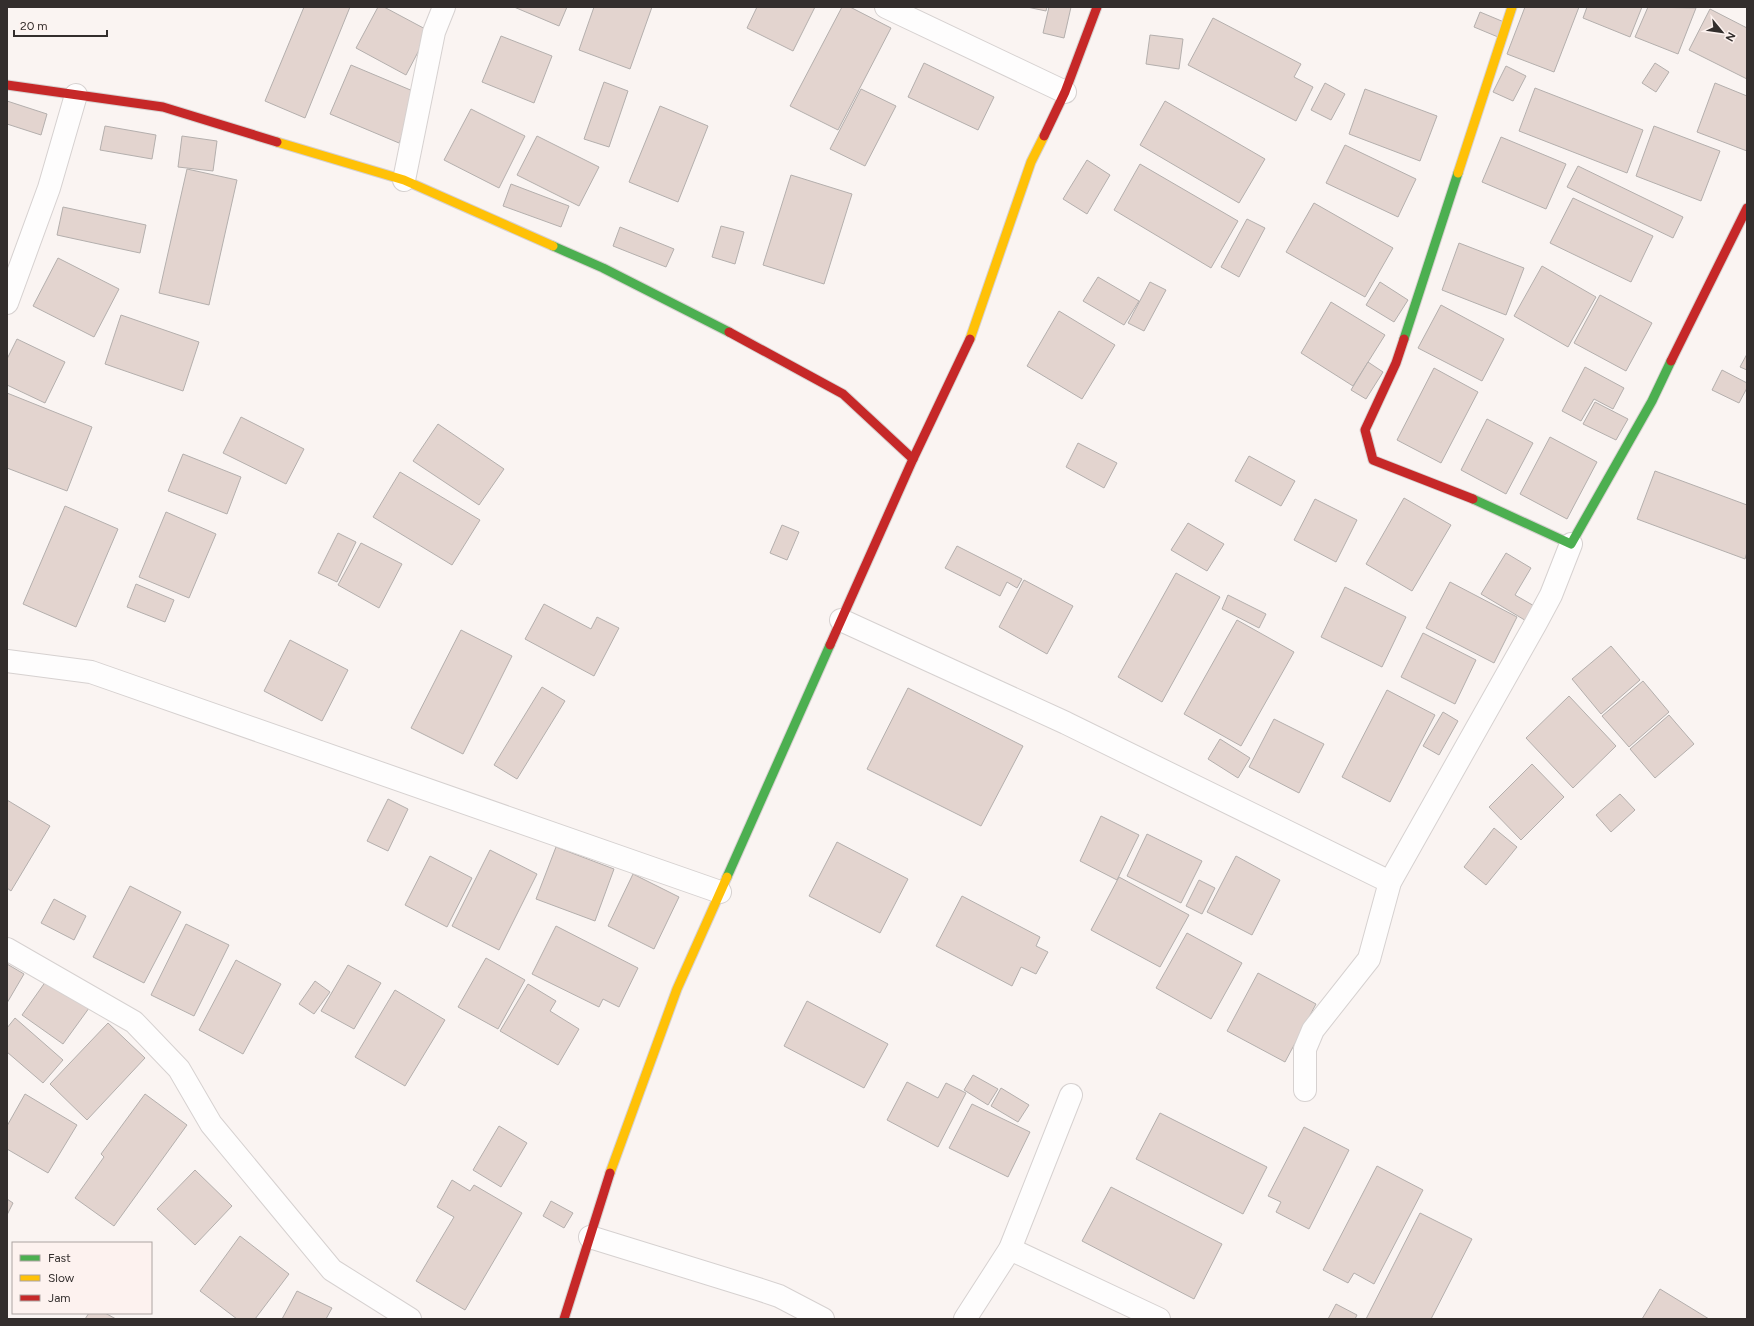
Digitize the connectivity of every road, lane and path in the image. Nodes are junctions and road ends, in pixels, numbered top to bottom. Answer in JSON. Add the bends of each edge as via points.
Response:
{"nodes":[{"id":1,"x":444,"y":7,"type":"edge"},
{"id":2,"x":886,"y":7,"type":"edge"},
{"id":3,"x":1097,"y":7,"type":"edge"},
{"id":4,"x":1512,"y":7,"type":"edge"},
{"id":5,"x":7,"y":85,"type":"edge"},
{"id":6,"x":1065,"y":92,"type":"junction"},
{"id":7,"x":76,"y":95,"type":"junction"},
{"id":8,"x":404,"y":180,"type":"junction"},
{"id":9,"x":1747,"y":208,"type":"edge"},
{"id":10,"x":7,"y":304,"type":"edge"},
{"id":11,"x":913,"y":459,"type":"junction"},
{"id":12,"x":1571,"y":544,"type":"junction"},
{"id":13,"x":841,"y":620,"type":"junction"},
{"id":14,"x":7,"y":660,"type":"edge"},
{"id":15,"x":1390,"y":882,"type":"junction"},
{"id":16,"x":720,"y":892,"type":"junction"},
{"id":17,"x":7,"y":949,"type":"edge"},
{"id":18,"x":1305,"y":1090,"type":"dead end"},
{"id":19,"x":1071,"y":1095,"type":"dead end"},
{"id":20,"x":590,"y":1237,"type":"junction"},
{"id":21,"x":1010,"y":1249,"type":"junction"},
{"id":22,"x":410,"y":1319,"type":"edge"},
{"id":23,"x":564,"y":1319,"type":"edge"},
{"id":24,"x":823,"y":1319,"type":"edge"},
{"id":25,"x":965,"y":1319,"type":"edge"},
{"id":26,"x":1159,"y":1319,"type":"edge"}],
"edges":[{"from":1,"to":8,"type":"street","via":[[434,32]]},
{"from":2,"to":6,"type":"street"},
{"from":3,"to":6,"type":"street"},
{"from":4,"to":12,"type":"street","via":[[1396,363],[1365,430],[1373,460],[1463,494]]},
{"from":5,"to":7,"type":"street"},
{"from":6,"to":11,"type":"street","via":[[1031,162],[970,339]]},
{"from":7,"to":8,"type":"street","via":[[163,107]]},
{"from":7,"to":10,"type":"street","via":[[49,188]]},
{"from":8,"to":11,"type":"street","via":[[603,268],[843,394]]},
{"from":9,"to":12,"type":"street","via":[[1652,401]]},
{"from":11,"to":13,"type":"street"},
{"from":12,"to":15,"type":"street","via":[[1551,595]]},
{"from":13,"to":15,"type":"street","via":[[1066,723]]},
{"from":13,"to":16,"type":"street"},
{"from":14,"to":16,"type":"street","via":[[91,672]]},
{"from":15,"to":18,"type":"street","via":[[1369,959],[1313,1030],[1305,1050]]},
{"from":16,"to":20,"type":"street","via":[[677,989]]},
{"from":17,"to":22,"type":"street","via":[[134,1022],[179,1068],[211,1124],[332,1270]]},
{"from":19,"to":21,"type":"street"},
{"from":20,"to":23,"type":"street"},
{"from":20,"to":24,"type":"street","via":[[772,1294]]},
{"from":21,"to":25,"type":"street"},
{"from":21,"to":26,"type":"street"}]}
